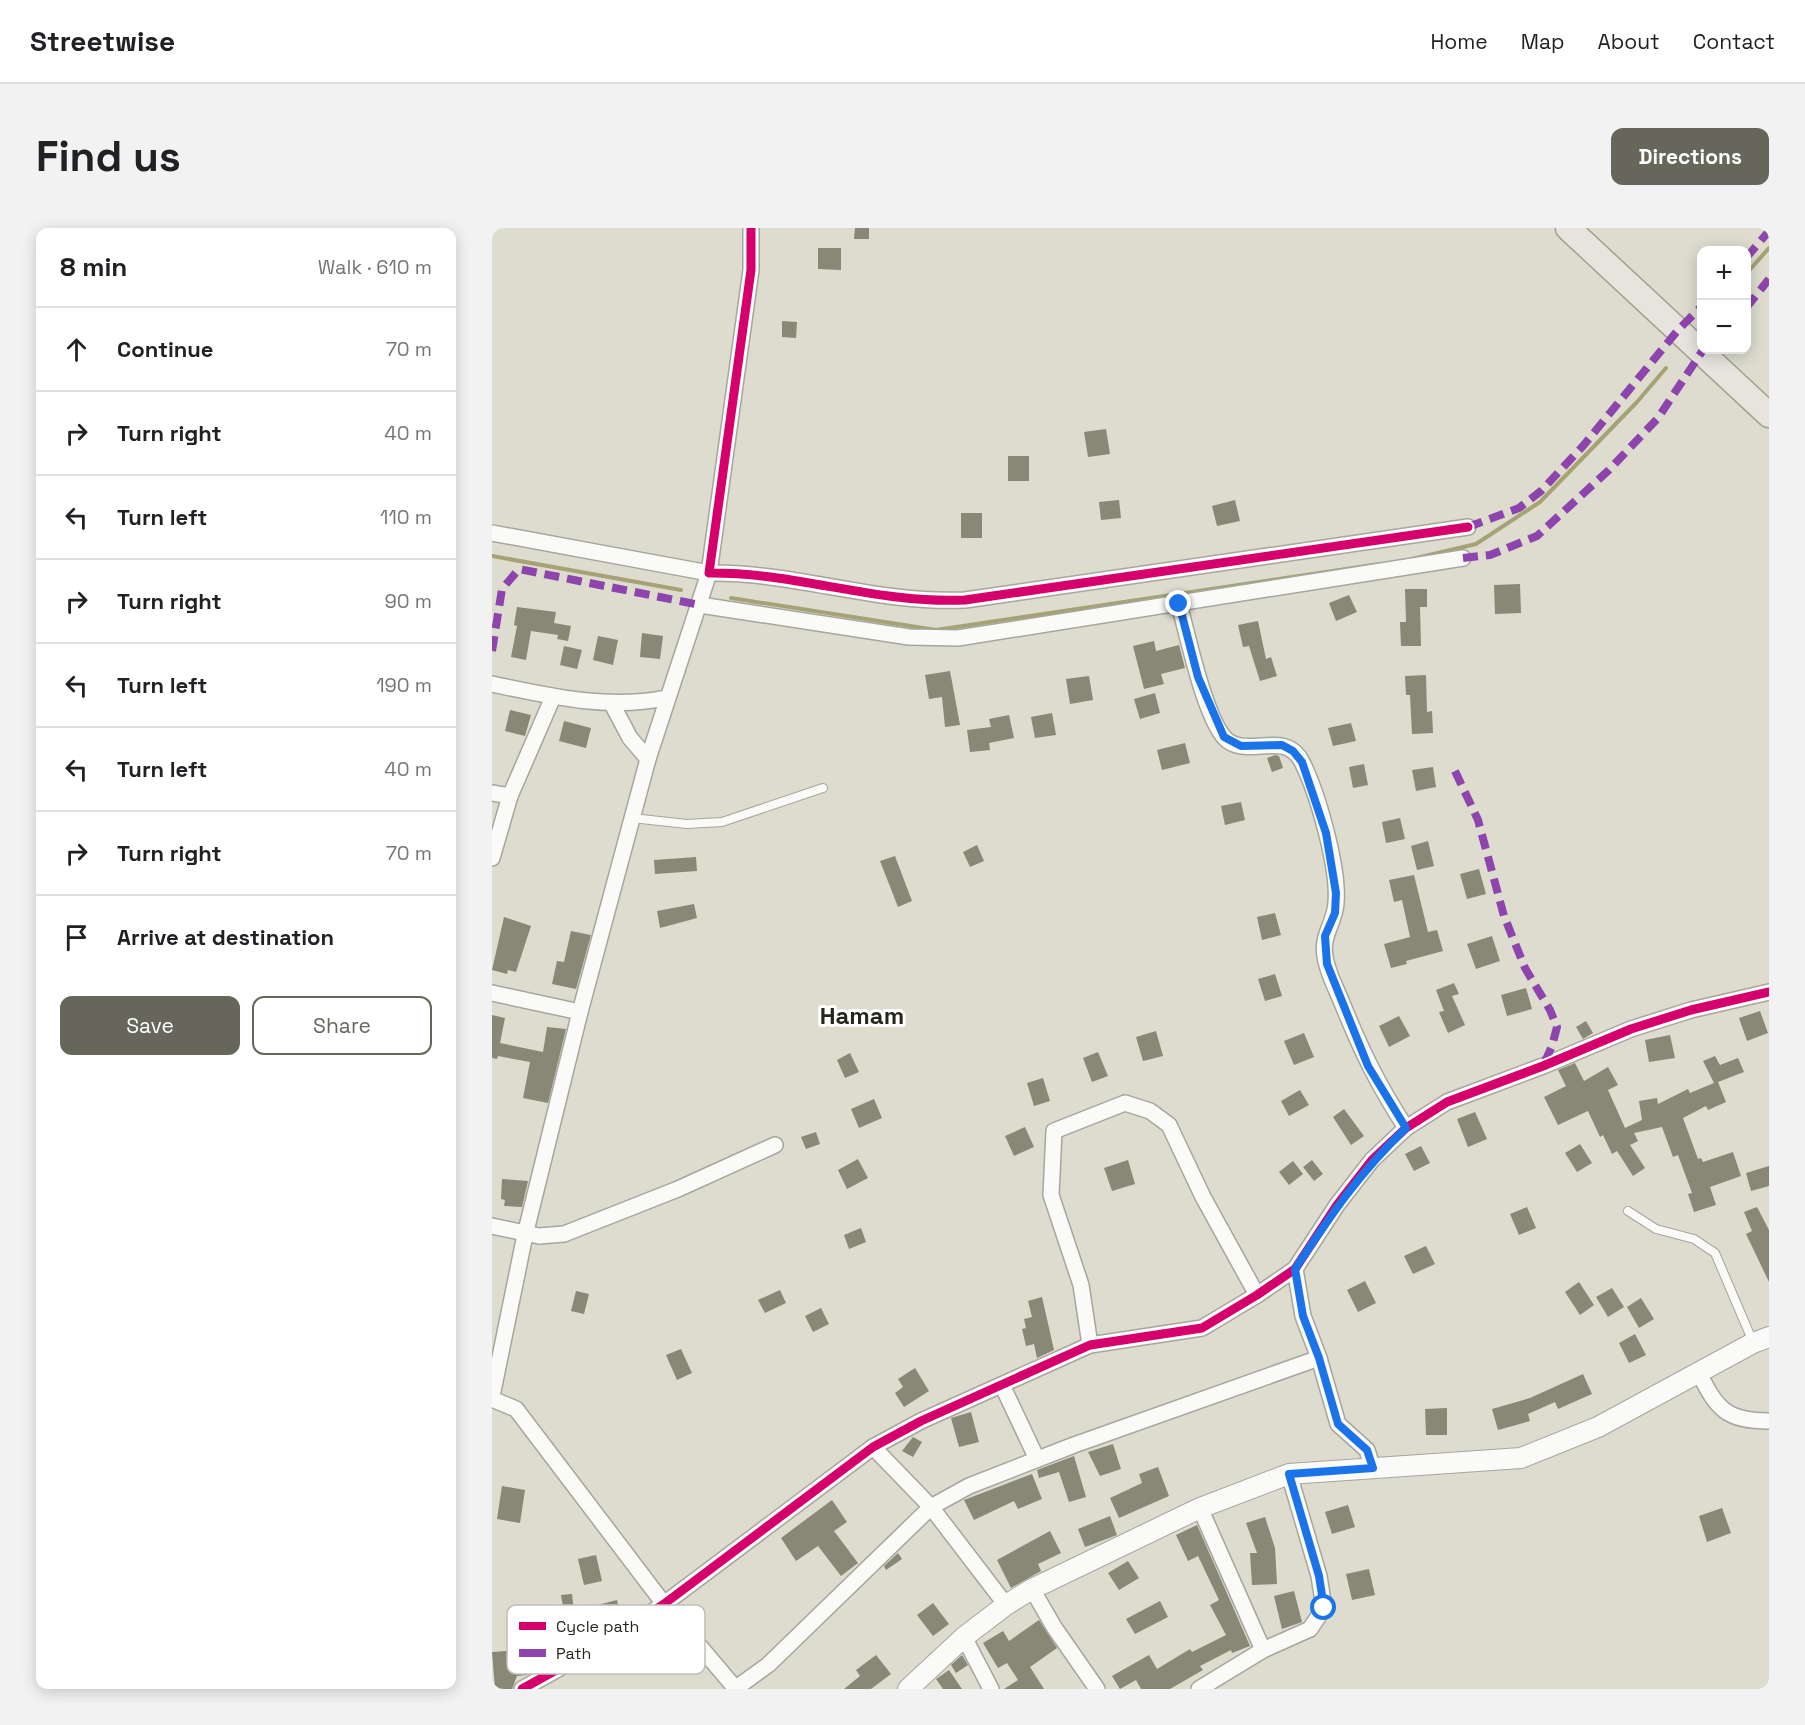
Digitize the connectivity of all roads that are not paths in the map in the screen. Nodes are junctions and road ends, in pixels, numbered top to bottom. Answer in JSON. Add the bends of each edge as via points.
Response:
{"nodes":[{"id":1,"x":752,"y":228,"type":"edge"},
{"id":2,"x":1568,"y":228,"type":"edge"},
{"id":3,"x":1769,"y":415,"type":"edge"},
{"id":4,"x":1468,"y":527,"type":"dead end"},
{"id":5,"x":492,"y":533,"type":"edge"},
{"id":6,"x":1463,"y":558,"type":"dead end"},
{"id":7,"x":709,"y":573,"type":"junction"},
{"id":8,"x":1179,"y":604,"type":"junction"},
{"id":9,"x":700,"y":605,"type":"junction"},
{"id":10,"x":492,"y":684,"type":"edge"},
{"id":11,"x":553,"y":697,"type":"junction"},
{"id":12,"x":666,"y":698,"type":"junction"},
{"id":13,"x":612,"y":704,"type":"junction"},
{"id":14,"x":648,"y":759,"type":"junction"},
{"id":15,"x":823,"y":788,"type":"dead end"},
{"id":16,"x":492,"y":793,"type":"edge"},
{"id":17,"x":510,"y":796,"type":"junction"},
{"id":18,"x":632,"y":818,"type":"junction"},
{"id":19,"x":492,"y":858,"type":"edge"},
{"id":20,"x":1769,"y":992,"type":"edge"},
{"id":21,"x":492,"y":993,"type":"edge"},
{"id":22,"x":580,"y":1012,"type":"junction"},
{"id":23,"x":1406,"y":1128,"type":"junction"},
{"id":24,"x":775,"y":1145,"type":"dead end"},
{"id":25,"x":1628,"y":1211,"type":"dead end"},
{"id":26,"x":492,"y":1226,"type":"edge"},
{"id":27,"x":525,"y":1235,"type":"junction"},
{"id":28,"x":1295,"y":1269,"type":"junction"},
{"id":29,"x":1257,"y":1295,"type":"junction"},
{"id":30,"x":1761,"y":1340,"type":"edge"},
{"id":31,"x":1090,"y":1345,"type":"junction"},
{"id":32,"x":496,"y":1350,"type":"edge"},
{"id":33,"x":1319,"y":1358,"type":"junction"},
{"id":34,"x":1699,"y":1373,"type":"junction"},
{"id":35,"x":1002,"y":1385,"type":"junction"},
{"id":36,"x":492,"y":1397,"type":"edge"},
{"id":37,"x":1769,"y":1421,"type":"edge"},
{"id":38,"x":873,"y":1447,"type":"junction"},
{"id":39,"x":1037,"y":1459,"type":"junction"},
{"id":40,"x":1373,"y":1468,"type":"junction"},
{"id":41,"x":1289,"y":1474,"type":"junction"},
{"id":42,"x":931,"y":1507,"type":"junction"},
{"id":43,"x":1200,"y":1508,"type":"junction"},
{"id":44,"x":1032,"y":1589,"type":"junction"},
{"id":45,"x":664,"y":1604,"type":"joint"},
{"id":46,"x":1006,"y":1605,"type":"junction"},
{"id":47,"x":963,"y":1637,"type":"junction"},
{"id":48,"x":1263,"y":1650,"type":"junction"},
{"id":49,"x":705,"y":1652,"type":"edge"},
{"id":50,"x":549,"y":1674,"type":"edge"},
{"id":51,"x":522,"y":1689,"type":"edge"},
{"id":52,"x":736,"y":1689,"type":"edge"},
{"id":53,"x":908,"y":1689,"type":"edge"},
{"id":54,"x":991,"y":1689,"type":"edge"},
{"id":55,"x":1097,"y":1689,"type":"edge"},
{"id":56,"x":1199,"y":1689,"type":"edge"}],
"edges":[{"from":1,"to":7,"type":"street","via":[[751,270]]},
{"from":2,"to":3,"type":"main road"},
{"from":4,"to":7,"type":"street","via":[[965,600],[899,599],[758,575]]},
{"from":5,"to":7,"type":"street"},
{"from":6,"to":8,"type":"street"},
{"from":7,"to":9,"type":"street"},
{"from":8,"to":9,"type":"street","via":[[940,639]]},
{"from":8,"to":23,"type":"street","via":[[1198,677],[1224,737],[1241,746],[1282,745],[1302,762],[1326,833],[1336,893],[1335,913],[1325,936],[1327,964],[1368,1066]]},
{"from":9,"to":12,"type":"street"},
{"from":10,"to":11,"type":"street"},
{"from":11,"to":13,"type":"street"},
{"from":11,"to":17,"type":"street"},
{"from":12,"to":13,"type":"street"},
{"from":12,"to":14,"type":"street"},
{"from":13,"to":14,"type":"street","via":[[630,738]]},
{"from":14,"to":18,"type":"street"},
{"from":15,"to":18,"type":"lane","via":[[722,822],[687,824]]},
{"from":16,"to":17,"type":"street"},
{"from":17,"to":19,"type":"street"},
{"from":18,"to":22,"type":"street"},
{"from":20,"to":23,"type":"street","via":[[1631,1029],[1447,1102]]},
{"from":21,"to":22,"type":"street"},
{"from":22,"to":27,"type":"street"},
{"from":23,"to":28,"type":"street","via":[[1372,1160]]},
{"from":24,"to":27,"type":"street","via":[[564,1234]]},
{"from":25,"to":30,"type":"lane","via":[[1656,1229],[1694,1239],[1715,1253]]},
{"from":26,"to":27,"type":"street"},
{"from":27,"to":32,"type":"street"},
{"from":28,"to":29,"type":"street"},
{"from":28,"to":33,"type":"street","via":[[1303,1316]]},
{"from":29,"to":31,"type":"street","via":[[1202,1328]]},
{"from":29,"to":31,"type":"street","via":[[1169,1125],[1150,1111],[1125,1104],[1054,1131],[1051,1195],[1081,1284]]},
{"from":30,"to":34,"type":"street"},
{"from":31,"to":35,"type":"street"},
{"from":32,"to":36,"type":"street"},
{"from":33,"to":39,"type":"street"},
{"from":33,"to":40,"type":"street","via":[[1338,1424],[1367,1450]]},
{"from":34,"to":37,"type":"street","via":[[1721,1410],[1742,1419]]},
{"from":34,"to":40,"type":"street","via":[[1598,1427],[1521,1458]]},
{"from":35,"to":38,"type":"street"},
{"from":35,"to":39,"type":"street"},
{"from":36,"to":45,"type":"street","via":[[516,1409]]},
{"from":38,"to":42,"type":"street"},
{"from":38,"to":45,"type":"street"},
{"from":39,"to":42,"type":"street","via":[[969,1486]]},
{"from":40,"to":41,"type":"street"},
{"from":41,"to":43,"type":"street"},
{"from":41,"to":48,"type":"street","via":[[1319,1576],[1324,1608],[1310,1629]]},
{"from":42,"to":46,"type":"street"},
{"from":42,"to":52,"type":"street","via":[[768,1665]]},
{"from":43,"to":44,"type":"street"},
{"from":43,"to":48,"type":"street"},
{"from":44,"to":46,"type":"street"},
{"from":44,"to":55,"type":"street"},
{"from":46,"to":47,"type":"street"},
{"from":47,"to":53,"type":"street"},
{"from":47,"to":54,"type":"street"},
{"from":48,"to":56,"type":"street"},
{"from":49,"to":52,"type":"street"},
{"from":50,"to":51,"type":"street"}]}
